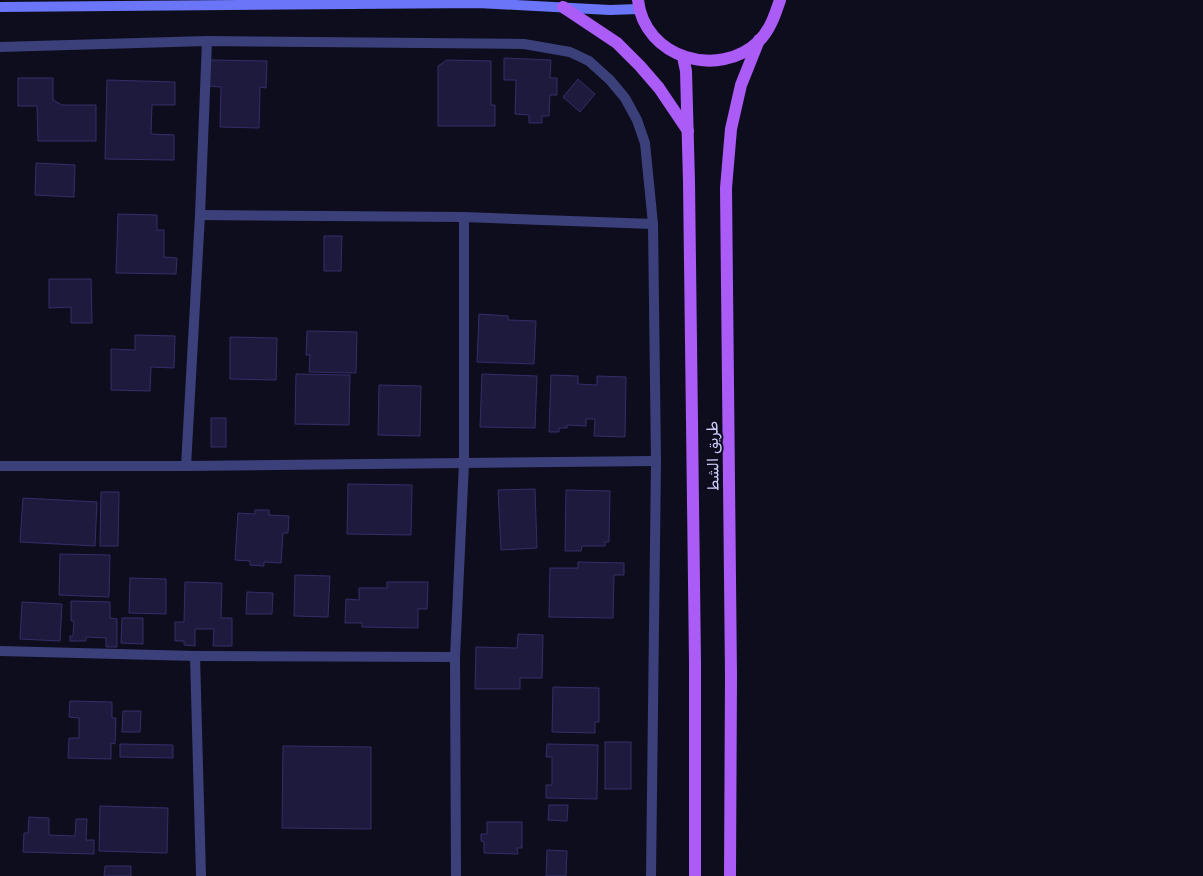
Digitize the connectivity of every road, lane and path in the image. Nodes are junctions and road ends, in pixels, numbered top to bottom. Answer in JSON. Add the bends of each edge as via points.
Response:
{"nodes":[{"id":1,"x":780,"y":0,"type":"edge"},
{"id":2,"x":639,"y":5,"type":"edge"},
{"id":3,"x":0,"y":7,"type":"edge"},
{"id":4,"x":562,"y":7,"type":"junction"},
{"id":5,"x":759,"y":40,"type":"junction"},
{"id":6,"x":207,"y":41,"type":"junction"},
{"id":7,"x":0,"y":47,"type":"edge"},
{"id":8,"x":683,"y":57,"type":"junction"},
{"id":9,"x":688,"y":131,"type":"junction"},
{"id":10,"x":200,"y":215,"type":"junction"},
{"id":11,"x":464,"y":217,"type":"junction"},
{"id":12,"x":654,"y":224,"type":"junction"},
{"id":13,"x":656,"y":461,"type":"junction"},
{"id":14,"x":464,"y":463,"type":"junction"},
{"id":15,"x":0,"y":466,"type":"edge"},
{"id":16,"x":186,"y":466,"type":"junction"},
{"id":17,"x":0,"y":651,"type":"edge"},
{"id":18,"x":195,"y":656,"type":"junction"},
{"id":19,"x":455,"y":657,"type":"junction"},
{"id":20,"x":201,"y":876,"type":"edge"},
{"id":21,"x":456,"y":876,"type":"edge"},
{"id":22,"x":651,"y":876,"type":"edge"},
{"id":23,"x":695,"y":876,"type":"edge"},
{"id":24,"x":730,"y":876,"type":"edge"}],
"edges":[{"from":1,"to":5,"type":"main road","via":[[773,21]]},
{"from":2,"to":4,"type":"main road","via":[[610,10]]},
{"from":2,"to":8,"type":"main road","via":[[646,25],[656,38]]},
{"from":3,"to":4,"type":"main road","via":[[468,3]]},
{"from":4,"to":9,"type":"main road","via":[[617,43],[659,88]]},
{"from":5,"to":8,"type":"main road","via":[[743,53],[724,60],[703,61]]},
{"from":5,"to":24,"type":"main road","name":"طريق الشط","via":[[741,85],[731,129],[726,188]]},
{"from":6,"to":7,"type":"street"},
{"from":6,"to":10,"type":"street"},
{"from":6,"to":12,"type":"street","via":[[524,44],[570,52],[589,61],[610,80],[637,120],[645,143]]},
{"from":8,"to":9,"type":"main road","name":"طريق الشط"},
{"from":9,"to":23,"type":"main road","name":"طريق الشط"},
{"from":10,"to":11,"type":"street"},
{"from":10,"to":16,"type":"street"},
{"from":11,"to":12,"type":"street"},
{"from":11,"to":14,"type":"street"},
{"from":12,"to":13,"type":"street"},
{"from":13,"to":14,"type":"street"},
{"from":13,"to":22,"type":"street"},
{"from":14,"to":16,"type":"street"},
{"from":14,"to":19,"type":"street"},
{"from":15,"to":16,"type":"street"},
{"from":17,"to":18,"type":"street"},
{"from":18,"to":19,"type":"street"},
{"from":18,"to":20,"type":"street"},
{"from":19,"to":21,"type":"street"}]}
